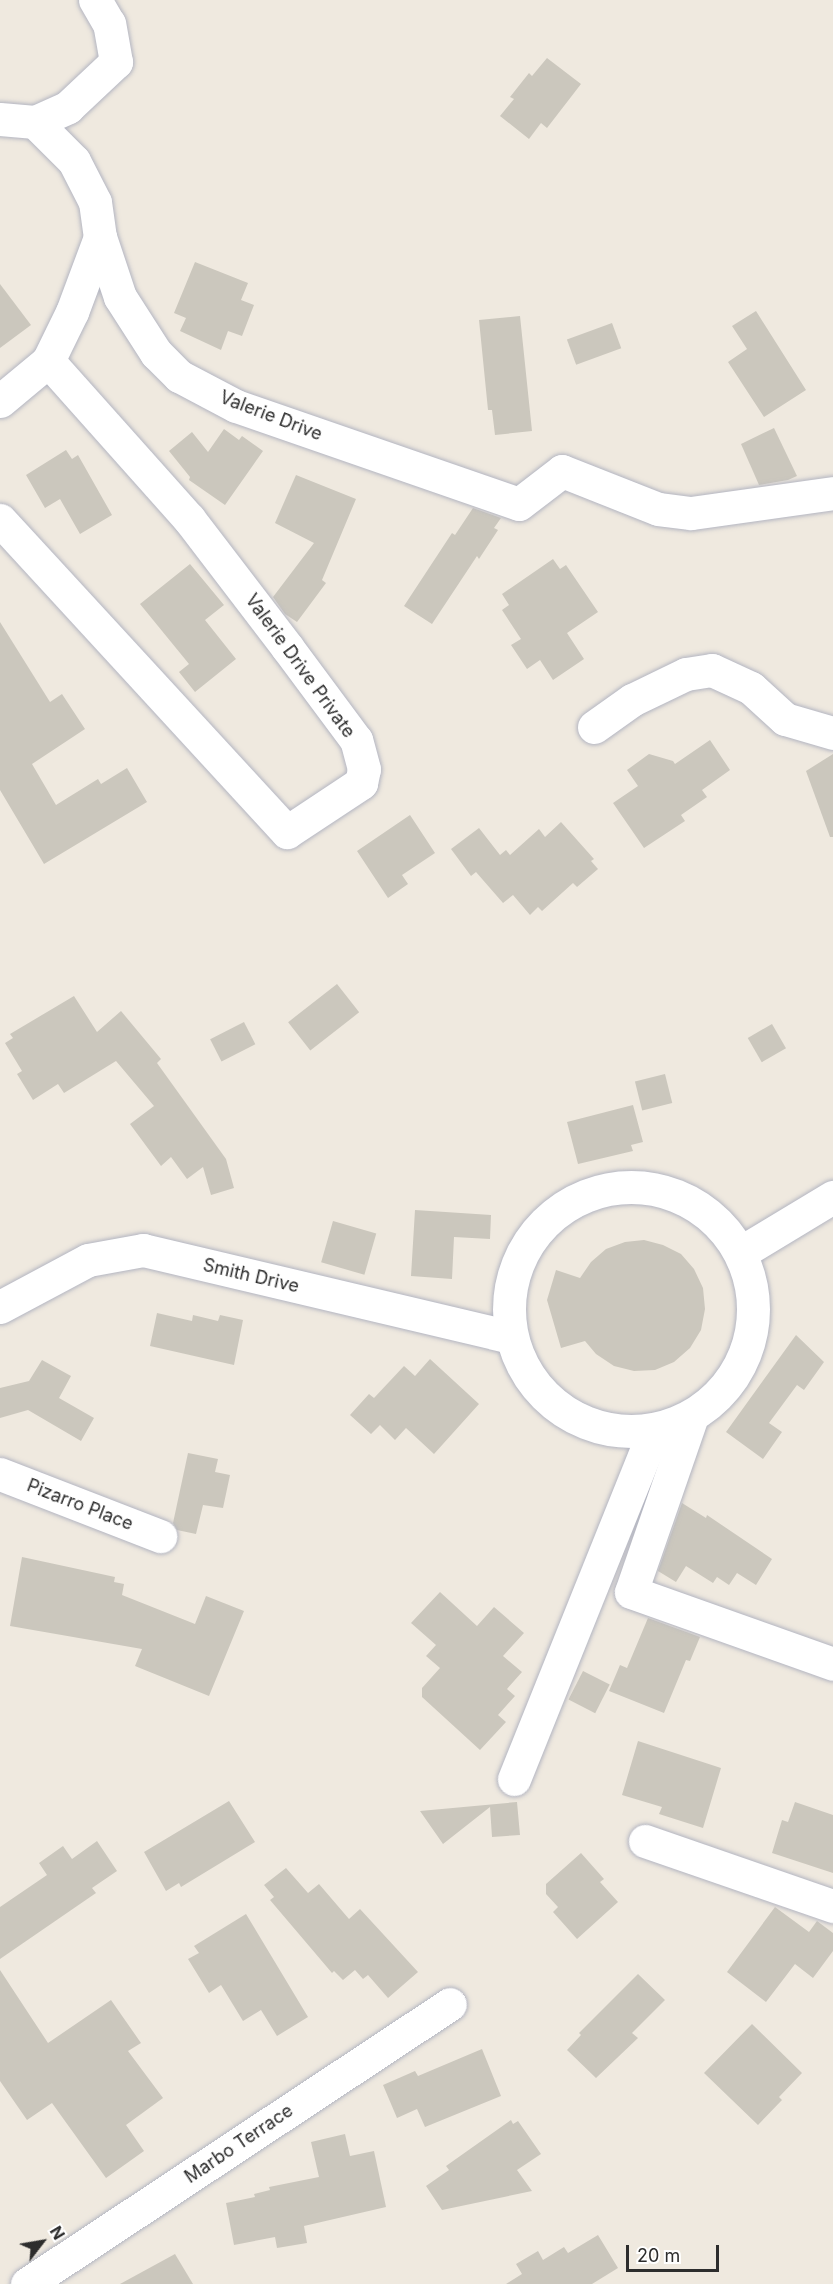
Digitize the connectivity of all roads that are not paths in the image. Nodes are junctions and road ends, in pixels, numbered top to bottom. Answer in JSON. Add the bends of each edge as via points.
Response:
{"nodes":[{"id":1,"x":95,"y":0,"type":"edge"},
{"id":2,"x":0,"y":119,"type":"edge"},
{"id":3,"x":35,"y":122,"type":"junction"},
{"id":4,"x":100,"y":237,"type":"junction"},
{"id":5,"x":48,"y":361,"type":"junction"},
{"id":6,"x":0,"y":401,"type":"edge"},
{"id":7,"x":833,"y":493,"type":"edge"},
{"id":8,"x":0,"y":520,"type":"edge"},
{"id":9,"x":594,"y":727,"type":"dead end"},
{"id":10,"x":833,"y":733,"type":"edge"},
{"id":11,"x":833,"y":1197,"type":"edge"},
{"id":12,"x":740,"y":1253,"type":"junction"},
{"id":13,"x":0,"y":1307,"type":"edge"},
{"id":14,"x":512,"y":1337,"type":"junction"},
{"id":15,"x":692,"y":1416,"type":"junction"},
{"id":16,"x":654,"y":1430,"type":"junction"},
{"id":17,"x":0,"y":1474,"type":"edge"},
{"id":18,"x":160,"y":1536,"type":"dead end"},
{"id":19,"x":833,"y":1664,"type":"edge"},
{"id":20,"x":514,"y":1779,"type":"dead end"},
{"id":21,"x":645,"y":1841,"type":"dead end"},
{"id":22,"x":833,"y":1906,"type":"edge"},
{"id":23,"x":450,"y":2004,"type":"dead end"},
{"id":24,"x":27,"y":2284,"type":"edge"}],
"edges":[{"from":1,"to":3,"type":"street","via":[[109,24],[116,62],[68,107]]},
{"from":2,"to":3,"type":"street"},
{"from":3,"to":4,"type":"street","name":"Valerie Drive","via":[[74,160],[95,202]]},
{"from":4,"to":5,"type":"street","name":"Valerie Drive","via":[[72,312]]},
{"from":4,"to":7,"type":"street","name":"Valerie Drive","via":[[120,297],[156,353],[179,376],[236,406],[519,504],[562,471],[658,509],[691,513]]},
{"from":5,"to":6,"type":"street","name":"Valerie Drive"},
{"from":5,"to":8,"type":"street","name":"Valerie Drive Private","via":[[189,519],[288,647],[356,740],[364,769],[361,783],[287,832]]},
{"from":9,"to":10,"type":"street","via":[[632,700],[686,674],[712,670],[751,688],[785,719]]},
{"from":11,"to":12,"type":"street"},
{"from":12,"to":14,"type":"street","via":[[717,1221],[685,1198],[647,1187],[607,1188],[570,1201],[539,1226],[518,1259],[508,1298]]},
{"from":12,"to":15,"type":"street","via":[[752,1288],[753,1326],[742,1362],[722,1392]]},
{"from":13,"to":14,"type":"street","name":"Smith Drive","via":[[88,1260],[143,1250]]},
{"from":14,"to":16,"type":"street","via":[[526,1372],[549,1400],[580,1421],[616,1431]]},
{"from":15,"to":16,"type":"street"},
{"from":15,"to":19,"type":"street","via":[[631,1592]]},
{"from":16,"to":20,"type":"street"},
{"from":17,"to":18,"type":"street","name":"Pizarro Place"},
{"from":21,"to":22,"type":"street"},
{"from":23,"to":24,"type":"street","name":"Marbo Terrace"}]}
